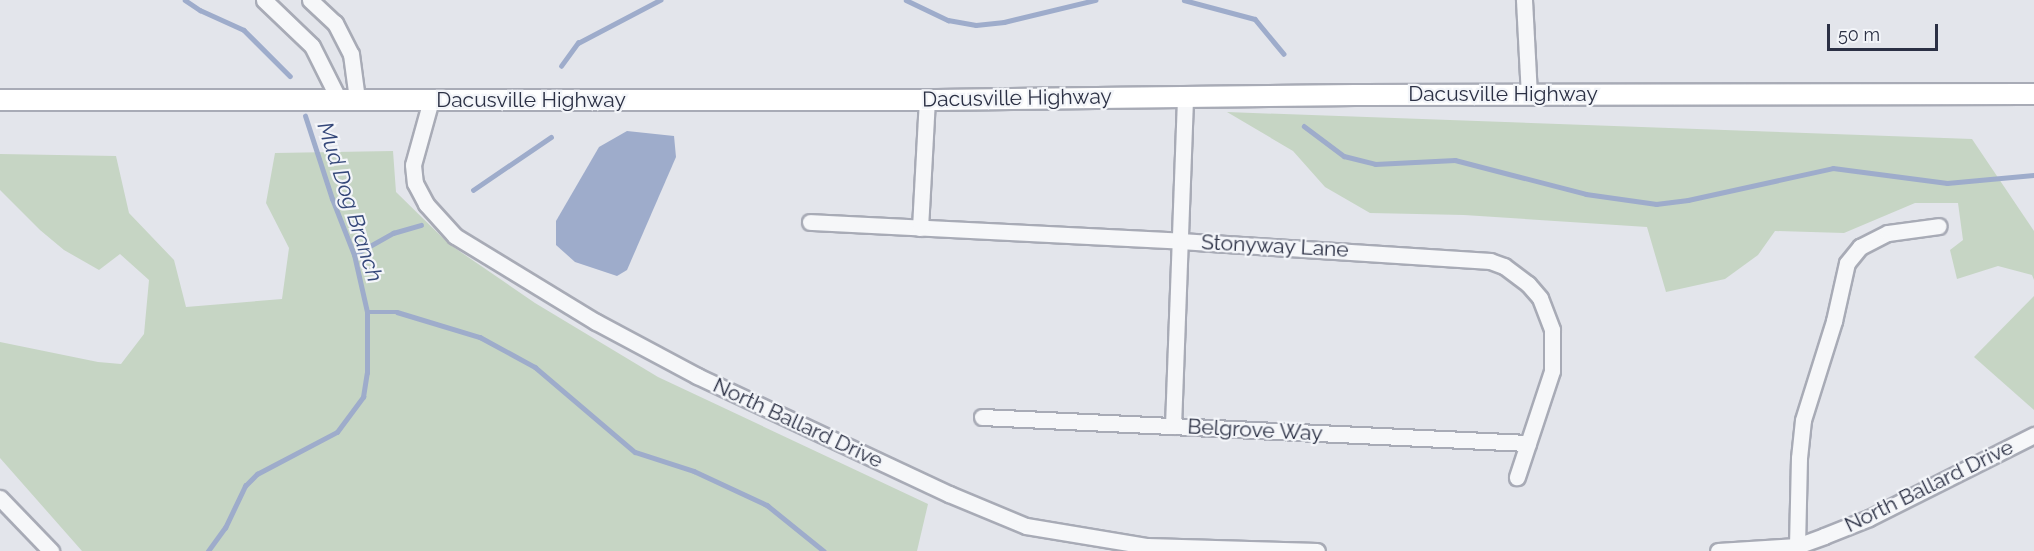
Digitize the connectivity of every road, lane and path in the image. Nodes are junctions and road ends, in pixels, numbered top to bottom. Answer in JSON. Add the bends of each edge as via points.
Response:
{"nodes":[{"id":1,"x":264,"y":0,"type":"edge"},
{"id":2,"x":310,"y":0,"type":"edge"},
{"id":3,"x":1524,"y":0,"type":"edge"},
{"id":4,"x":1529,"y":94,"type":"junction"},
{"id":5,"x":2034,"y":94,"type":"edge"},
{"id":6,"x":1185,"y":97,"type":"junction"},
{"id":7,"x":348,"y":98,"type":"junction"},
{"id":8,"x":0,"y":100,"type":"edge"},
{"id":9,"x":431,"y":100,"type":"junction"},
{"id":10,"x":927,"y":100,"type":"junction"},
{"id":11,"x":810,"y":222,"type":"dead end"},
{"id":12,"x":1940,"y":226,"type":"dead end"},
{"id":13,"x":920,"y":228,"type":"junction"},
{"id":14,"x":1180,"y":241,"type":"junction"},
{"id":15,"x":982,"y":417,"type":"dead end"},
{"id":16,"x":1173,"y":426,"type":"junction"},
{"id":17,"x":2034,"y":435,"type":"edge"},
{"id":18,"x":1528,"y":443,"type":"junction"},
{"id":19,"x":1517,"y":477,"type":"dead end"},
{"id":20,"x":0,"y":498,"type":"edge"},
{"id":21,"x":1797,"y":546,"type":"junction"},
{"id":22,"x":51,"y":551,"type":"edge"},
{"id":23,"x":1317,"y":551,"type":"edge"},
{"id":24,"x":1718,"y":551,"type":"edge"}],
"edges":[{"from":1,"to":7,"type":"street","via":[[312,46]]},
{"from":2,"to":7,"type":"street","via":[[335,23],[351,54]]},
{"from":3,"to":4,"type":"street"},
{"from":4,"to":5,"type":"main road","name":"Dacusville Highway"},
{"from":4,"to":6,"type":"main road","name":"Dacusville Highway"},
{"from":6,"to":10,"type":"main road","name":"Dacusville Highway"},
{"from":6,"to":14,"type":"street"},
{"from":7,"to":8,"type":"main road","name":"Dacusville Highway"},
{"from":7,"to":9,"type":"main road","name":"Dacusville Highway"},
{"from":9,"to":10,"type":"main road","name":"Dacusville Highway"},
{"from":9,"to":23,"type":"street","name":"North Ballard Drive","via":[[413,165],[415,183],[426,204],[455,236],[596,322],[697,376],[1026,526],[1147,546]]},
{"from":10,"to":13,"type":"street"},
{"from":11,"to":13,"type":"street","name":"Stonyway Lane"},
{"from":12,"to":21,"type":"street","via":[[1888,233],[1860,247],[1847,263],[1834,321],[1803,420]]},
{"from":13,"to":14,"type":"street","name":"Stonyway Lane"},
{"from":14,"to":16,"type":"street"},
{"from":14,"to":18,"type":"street","name":"Stonyway Lane","via":[[1475,258],[1504,266],[1540,298],[1552,330],[1552,371]]},
{"from":15,"to":16,"type":"street","name":"Belgrove Way"},
{"from":16,"to":18,"type":"street","name":"Belgrove Way"},
{"from":17,"to":21,"type":"street","name":"North Ballard Drive","via":[[1869,518]]},
{"from":18,"to":19,"type":"street","name":"Stonyway Lane"},
{"from":20,"to":22,"type":"street"},
{"from":21,"to":24,"type":"street","name":"North Ballard Drive"}]}
